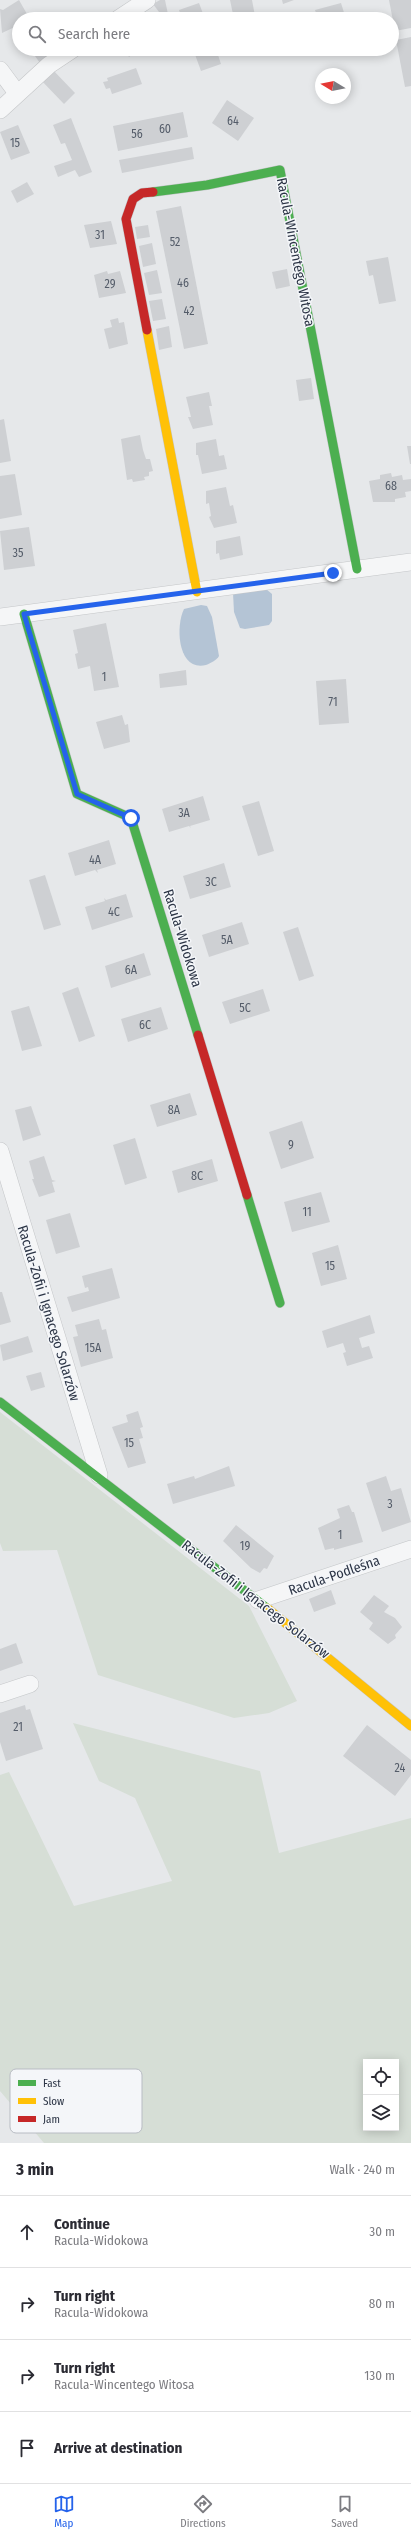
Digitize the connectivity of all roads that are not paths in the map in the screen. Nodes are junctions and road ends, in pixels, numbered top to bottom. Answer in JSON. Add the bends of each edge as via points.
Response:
{"nodes":[{"id":1,"x":147,"y":0,"type":"edge"},
{"id":2,"x":129,"y":12,"type":"edge"},
{"id":3,"x":62,"y":56,"type":"edge"},
{"id":4,"x":0,"y":70,"type":"edge"},
{"id":5,"x":17,"y":93,"type":"junction"},
{"id":6,"x":0,"y":110,"type":"edge"},
{"id":7,"x":411,"y":562,"type":"edge"},
{"id":8,"x":357,"y":569,"type":"junction"},
{"id":9,"x":197,"y":592,"type":"junction"},
{"id":10,"x":24,"y":614,"type":"junction"},
{"id":11,"x":0,"y":617,"type":"edge"},
{"id":12,"x":0,"y":1151,"type":"edge"},
{"id":13,"x":280,"y":1304,"type":"dead end"},
{"id":14,"x":0,"y":1402,"type":"edge"},
{"id":15,"x":99,"y":1475,"type":"junction"},
{"id":16,"x":411,"y":1549,"type":"edge"},
{"id":17,"x":258,"y":1600,"type":"junction"},
{"id":18,"x":30,"y":1684,"type":"dead end"},
{"id":19,"x":0,"y":1694,"type":"edge"},
{"id":20,"x":411,"y":1726,"type":"edge"}],
"edges":[{"from":1,"to":2,"type":"street"},
{"from":3,"to":5,"type":"street"},
{"from":4,"to":5,"type":"street"},
{"from":5,"to":6,"type":"street"},
{"from":7,"to":8,"type":"street"},
{"from":8,"to":9,"type":"street"},
{"from":8,"to":9,"type":"street","name":"Racula-Wincentego Witosa","via":[[280,170],[207,185],[142,193],[132,200],[128,208],[126,219]]},
{"from":9,"to":10,"type":"street"},
{"from":10,"to":11,"type":"street"},
{"from":10,"to":13,"type":"street","name":"Racula-Widokowa","via":[[77,794],[131,818]]},
{"from":12,"to":15,"type":"street","name":"Racula-Zofii i Ignacego Solarzów"},
{"from":14,"to":15,"type":"street","name":"Racula-Zofii i Ignacego Solarzów"},
{"from":15,"to":17,"type":"street","name":"Racula-Zofii i Ignacego Solarzów"},
{"from":16,"to":17,"type":"street","name":"Racula-Podleśna"},
{"from":17,"to":20,"type":"street","name":"Racula-Zofii i Ignacego Solarzów"},
{"from":18,"to":19,"type":"street"}]}
